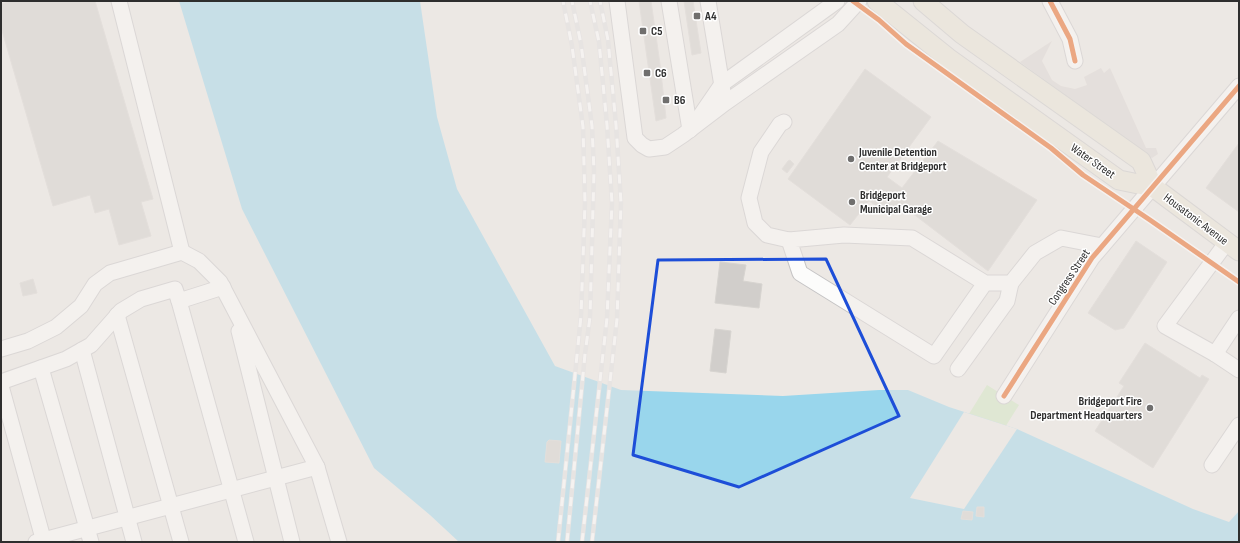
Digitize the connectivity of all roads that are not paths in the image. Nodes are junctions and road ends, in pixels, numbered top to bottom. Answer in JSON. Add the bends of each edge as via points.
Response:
{"nodes":[{"id":1,"x":119,"y":1,"type":"edge"},
{"id":2,"x":617,"y":1,"type":"edge"},
{"id":3,"x":669,"y":1,"type":"edge"},
{"id":4,"x":708,"y":1,"type":"edge"},
{"id":5,"x":837,"y":1,"type":"edge"},
{"id":6,"x":859,"y":1,"type":"edge"},
{"id":7,"x":877,"y":1,"type":"edge"},
{"id":8,"x":923,"y":1,"type":"edge"},
{"id":9,"x":1050,"y":1,"type":"edge"},
{"id":10,"x":1075,"y":61,"type":"dead end"},
{"id":11,"x":722,"y":84,"type":"junction"},
{"id":12,"x":1239,"y":86,"type":"edge"},
{"id":13,"x":725,"y":103,"type":"junction"},
{"id":14,"x":784,"y":122,"type":"dead end"},
{"id":15,"x":690,"y":130,"type":"junction"},
{"id":16,"x":1152,"y":187,"type":"junction"},
{"id":17,"x":789,"y":240,"type":"junction"},
{"id":18,"x":1102,"y":246,"type":"junction"},
{"id":19,"x":1233,"y":247,"type":"edge"},
{"id":20,"x":182,"y":252,"type":"junction"},
{"id":21,"x":1011,"y":283,"type":"junction"},
{"id":22,"x":985,"y":284,"type":"junction"},
{"id":23,"x":223,"y":287,"type":"junction"},
{"id":24,"x":179,"y":301,"type":"junction"},
{"id":25,"x":233,"y":307,"type":"junction"},
{"id":26,"x":116,"y":315,"type":"junction"},
{"id":27,"x":1239,"y":318,"type":"edge"},
{"id":28,"x":1,"y":349,"type":"edge"},
{"id":29,"x":82,"y":350,"type":"junction"},
{"id":30,"x":1215,"y":354,"type":"junction"},
{"id":31,"x":41,"y":368,"type":"junction"},
{"id":32,"x":958,"y":369,"type":"dead end"},
{"id":33,"x":1239,"y":370,"type":"edge"},
{"id":34,"x":1,"y":382,"type":"edge"},
{"id":35,"x":1,"y":386,"type":"edge"},
{"id":36,"x":1004,"y":396,"type":"dead end"},
{"id":37,"x":1239,"y":425,"type":"edge"},
{"id":38,"x":1212,"y":465,"type":"dead end"},
{"id":39,"x":317,"y":467,"type":"junction"},
{"id":40,"x":275,"y":478,"type":"junction"},
{"id":41,"x":232,"y":490,"type":"junction"},
{"id":42,"x":171,"y":506,"type":"junction"},
{"id":43,"x":127,"y":518,"type":"junction"},
{"id":44,"x":89,"y":535,"type":"edge"},
{"id":45,"x":41,"y":541,"type":"edge"},
{"id":46,"x":134,"y":542,"type":"edge"},
{"id":47,"x":182,"y":542,"type":"edge"},
{"id":48,"x":246,"y":542,"type":"edge"},
{"id":49,"x":292,"y":542,"type":"edge"},
{"id":50,"x":339,"y":542,"type":"edge"}],
"edges":[{"from":1,"to":20,"type":"street"},
{"from":2,"to":15,"type":"street","via":[[636,138],[649,149],[665,147]]},
{"from":3,"to":15,"type":"street"},
{"from":4,"to":11,"type":"street"},
{"from":5,"to":11,"type":"street"},
{"from":6,"to":13,"type":"street","via":[[838,24]]},
{"from":7,"to":16,"type":"main road","name":"Water Street","via":[[948,58],[1119,180]]},
{"from":8,"to":16,"type":"main road","via":[[962,34],[1141,161]]},
{"from":9,"to":10,"type":"street","via":[[1070,39]]},
{"from":11,"to":13,"type":"street"},
{"from":11,"to":15,"type":"street"},
{"from":12,"to":16,"type":"street","name":"Congress Street"},
{"from":13,"to":15,"type":"street"},
{"from":14,"to":17,"type":"street","via":[[761,152],[749,198],[755,223],[767,235]]},
{"from":16,"to":18,"type":"street","name":"Congress Street"},
{"from":16,"to":19,"type":"main road","name":"Housatonic Avenue"},
{"from":17,"to":22,"type":"street","via":[[844,235],[912,238]]},
{"from":17,"to":22,"type":"street","via":[[800,273],[934,356]]},
{"from":18,"to":21,"type":"street","via":[[1061,238],[1035,253]]},
{"from":18,"to":36,"type":"street","name":"Congress Street"},
{"from":19,"to":30,"type":"street","via":[[1164,326]]},
{"from":20,"to":23,"type":"street","via":[[199,260]]},
{"from":20,"to":28,"type":"street","via":[[110,273],[95,284],[81,306],[56,327],[28,342]]},
{"from":21,"to":22,"type":"street"},
{"from":21,"to":32,"type":"street","via":[[1007,301]]},
{"from":23,"to":24,"type":"street"},
{"from":23,"to":25,"type":"street"},
{"from":24,"to":26,"type":"street","via":[[175,289],[141,299]]},
{"from":24,"to":41,"type":"street"},
{"from":25,"to":39,"type":"street"},
{"from":25,"to":40,"type":"street"},
{"from":26,"to":29,"type":"street","via":[[91,345]]},
{"from":26,"to":42,"type":"street"},
{"from":27,"to":30,"type":"street"},
{"from":29,"to":31,"type":"street"},
{"from":29,"to":43,"type":"street"},
{"from":30,"to":33,"type":"street"},
{"from":31,"to":34,"type":"street"},
{"from":31,"to":44,"type":"street"},
{"from":35,"to":45,"type":"street"},
{"from":37,"to":38,"type":"street"},
{"from":39,"to":40,"type":"street"},
{"from":39,"to":50,"type":"street"},
{"from":40,"to":41,"type":"street"},
{"from":40,"to":49,"type":"street"},
{"from":41,"to":42,"type":"street"},
{"from":41,"to":48,"type":"street"},
{"from":42,"to":43,"type":"street"},
{"from":42,"to":47,"type":"street"},
{"from":43,"to":44,"type":"street"},
{"from":43,"to":46,"type":"street"},
{"from":44,"to":45,"type":"street"}]}
